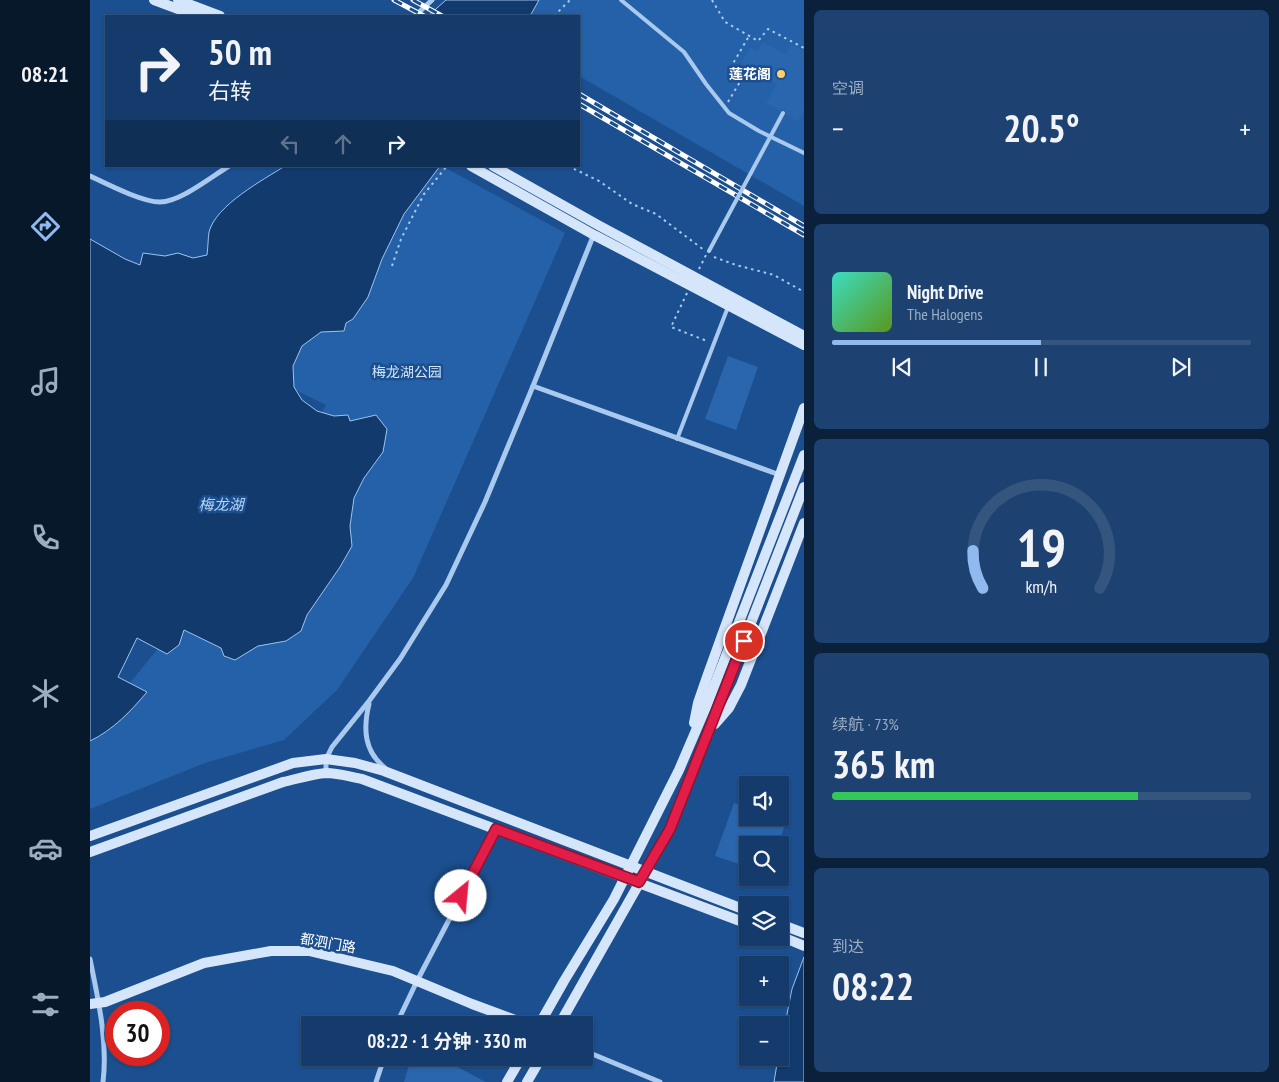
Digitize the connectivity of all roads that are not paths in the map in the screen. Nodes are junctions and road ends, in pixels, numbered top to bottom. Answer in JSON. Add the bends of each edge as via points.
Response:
{"nodes":[{"id":1,"x":154,"y":0,"type":"edge"},
{"id":2,"x":178,"y":0,"type":"edge"},
{"id":3,"x":432,"y":0,"type":"edge"},
{"id":4,"x":621,"y":0,"type":"edge"},
{"id":5,"x":194,"y":15,"type":"edge"},
{"id":6,"x":217,"y":15,"type":"edge"},
{"id":7,"x":416,"y":15,"type":"edge"},
{"id":8,"x":782,"y":112,"type":"dead end"},
{"id":9,"x":804,"y":153,"type":"edge"},
{"id":10,"x":227,"y":167,"type":"edge"},
{"id":11,"x":473,"y":167,"type":"edge"},
{"id":12,"x":495,"y":167,"type":"edge"},
{"id":13,"x":90,"y":176,"type":"edge"},
{"id":14,"x":598,"y":225,"type":"junction"},
{"id":15,"x":594,"y":235,"type":"junction"},
{"id":16,"x":708,"y":251,"type":"dead end"},
{"id":17,"x":728,"y":305,"type":"junction"},
{"id":18,"x":804,"y":336,"type":"edge"},
{"id":19,"x":804,"y":345,"type":"edge"},
{"id":20,"x":533,"y":386,"type":"junction"},
{"id":21,"x":804,"y":408,"type":"edge"},
{"id":22,"x":677,"y":439,"type":"junction"},
{"id":23,"x":804,"y":455,"type":"edge"},
{"id":24,"x":780,"y":475,"type":"junction"},
{"id":25,"x":804,"y":487,"type":"edge"},
{"id":26,"x":804,"y":523,"type":"edge"},
{"id":27,"x":369,"y":701,"type":"junction"},
{"id":28,"x":709,"y":731,"type":"junction"},
{"id":29,"x":690,"y":744,"type":"junction"},
{"id":30,"x":326,"y":759,"type":"junction"},
{"id":31,"x":326,"y":773,"type":"junction"},
{"id":32,"x":393,"y":775,"type":"junction"},
{"id":33,"x":496,"y":829,"type":"junction"},
{"id":34,"x":90,"y":836,"type":"edge"},
{"id":35,"x":90,"y":852,"type":"edge"},
{"id":36,"x":630,"y":865,"type":"junction"},
{"id":37,"x":646,"y":871,"type":"junction"},
{"id":38,"x":625,"y":877,"type":"junction"},
{"id":39,"x":639,"y":882,"type":"junction"},
{"id":40,"x":739,"y":907,"type":"edge"},
{"id":41,"x":739,"y":921,"type":"edge"},
{"id":42,"x":789,"y":927,"type":"edge"},
{"id":43,"x":801,"y":932,"type":"edge"},
{"id":44,"x":789,"y":939,"type":"edge"},
{"id":45,"x":804,"y":946,"type":"edge"},
{"id":46,"x":90,"y":959,"type":"edge"},
{"id":47,"x":416,"y":980,"type":"junction"},
{"id":48,"x":94,"y":1004,"type":"edge"},
{"id":49,"x":400,"y":1016,"type":"edge"},
{"id":50,"x":505,"y":1016,"type":"edge"},
{"id":51,"x":544,"y":1016,"type":"edge"},
{"id":52,"x":564,"y":1016,"type":"edge"},
{"id":53,"x":593,"y":1054,"type":"edge"},
{"id":54,"x":381,"y":1066,"type":"edge"},
{"id":55,"x":516,"y":1066,"type":"edge"},
{"id":56,"x":536,"y":1066,"type":"edge"},
{"id":57,"x":103,"y":1082,"type":"edge"},
{"id":58,"x":376,"y":1082,"type":"edge"},
{"id":59,"x":507,"y":1082,"type":"edge"},
{"id":60,"x":527,"y":1082,"type":"edge"},
{"id":61,"x":660,"y":1082,"type":"edge"}],
"edges":[{"from":1,"to":5,"type":"main road"},
{"from":2,"to":6,"type":"main road"},
{"from":3,"to":7,"type":"street"},
{"from":4,"to":9,"type":"lane","via":[[684,52],[729,113]]},
{"from":8,"to":16,"type":"lane","bridge":true},
{"from":10,"to":13,"type":"street","via":[[179,197],[161,202],[146,200]]},
{"from":11,"to":15,"type":"main road"},
{"from":12,"to":14,"type":"main road"},
{"from":14,"to":15,"type":"street"},
{"from":14,"to":18,"type":"main road"},
{"from":15,"to":17,"type":"main road"},
{"from":15,"to":20,"type":"street"},
{"from":17,"to":19,"type":"main road"},
{"from":17,"to":22,"type":"lane"},
{"from":20,"to":22,"type":"street"},
{"from":20,"to":27,"type":"street","via":[[446,584],[400,659]]},
{"from":21,"to":24,"type":"main road"},
{"from":22,"to":24,"type":"street"},
{"from":23,"to":29,"type":"main road"},
{"from":24,"to":29,"type":"main road","via":[[698,703]]},
{"from":25,"to":28,"type":"main road"},
{"from":26,"to":28,"type":"main road","via":[[742,685],[729,708]]},
{"from":27,"to":30,"type":"street"},
{"from":27,"to":32,"type":"street","via":[[365,733],[377,762]]},
{"from":28,"to":37,"type":"main road","via":[[670,829]]},
{"from":29,"to":36,"type":"main road"},
{"from":30,"to":31,"type":"street"},
{"from":30,"to":32,"type":"main road","via":[[354,763]]},
{"from":30,"to":34,"type":"main road","via":[[293,763]]},
{"from":31,"to":33,"type":"main road","via":[[362,779]]},
{"from":31,"to":35,"type":"main road","via":[[283,782]]},
{"from":32,"to":36,"type":"main road"},
{"from":33,"to":38,"type":"main road"},
{"from":33,"to":47,"type":"street"},
{"from":36,"to":37,"type":"main road"},
{"from":36,"to":38,"type":"main road"},
{"from":37,"to":39,"type":"main road"},
{"from":37,"to":40,"type":"main road"},
{"from":38,"to":39,"type":"main road"},
{"from":38,"to":51,"type":"main road"},
{"from":39,"to":41,"type":"main road"},
{"from":39,"to":52,"type":"main road"},
{"from":42,"to":43,"type":"main road"},
{"from":44,"to":45,"type":"main road"},
{"from":46,"to":48,"type":"street"},
{"from":47,"to":48,"type":"main road","name":"都泗门路","via":[[393,971],[309,951],[270,951],[204,963]]},
{"from":47,"to":49,"type":"street"},
{"from":47,"to":50,"type":"main road","name":"都泗门路"},
{"from":48,"to":57,"type":"street","via":[[103,1044]]},
{"from":53,"to":61,"type":"street"},
{"from":54,"to":58,"type":"street"},
{"from":55,"to":59,"type":"main road"},
{"from":56,"to":60,"type":"main road"}]}
